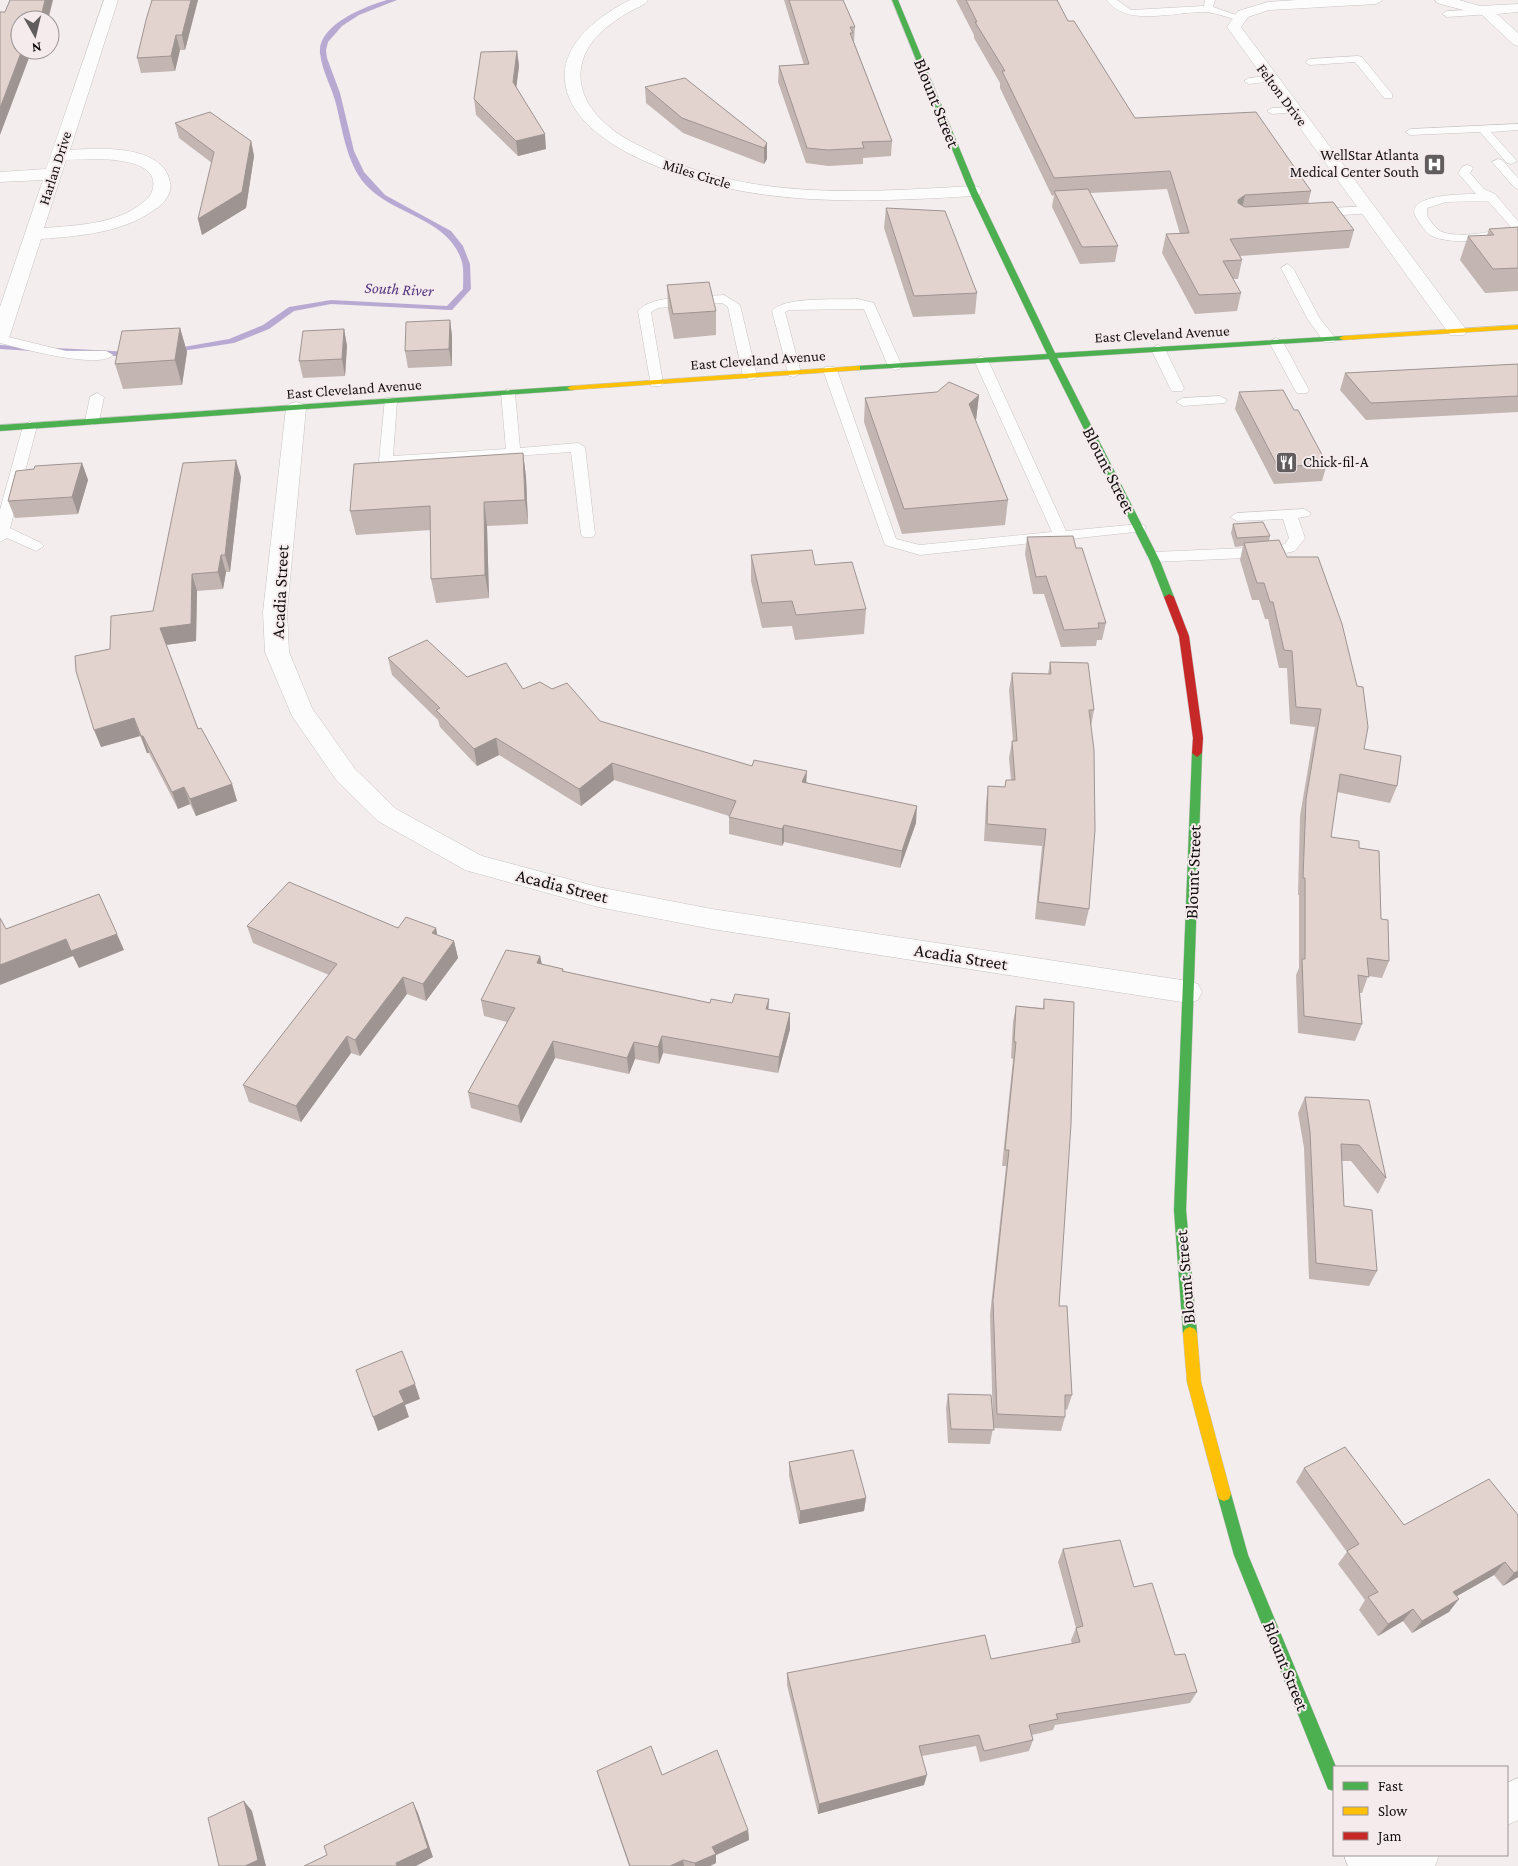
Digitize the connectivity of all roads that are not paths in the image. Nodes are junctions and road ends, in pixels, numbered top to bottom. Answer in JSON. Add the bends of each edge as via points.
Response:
{"nodes":[{"id":1,"x":111,"y":0,"type":"edge"},
{"id":2,"x":641,"y":0,"type":"edge"},
{"id":3,"x":895,"y":0,"type":"edge"},
{"id":4,"x":1112,"y":0,"type":"edge"},
{"id":5,"x":1376,"y":0,"type":"edge"},
{"id":6,"x":1321,"y":2,"type":"edge"},
{"id":7,"x":1209,"y":5,"type":"edge"},
{"id":8,"x":1444,"y":7,"type":"edge"},
{"id":9,"x":1518,"y":8,"type":"edge"},
{"id":10,"x":1484,"y":11,"type":"junction"},
{"id":11,"x":1240,"y":18,"type":"junction"},
{"id":12,"x":1518,"y":41,"type":"edge"},
{"id":13,"x":1310,"y":62,"type":"dead end"},
{"id":14,"x":1270,"y":80,"type":"junction"},
{"id":15,"x":1249,"y":81,"type":"dead end"},
{"id":16,"x":1388,"y":96,"type":"dead end"},
{"id":17,"x":1293,"y":110,"type":"junction"},
{"id":18,"x":1272,"y":111,"type":"dead end"},
{"id":19,"x":1518,"y":126,"type":"edge"},
{"id":20,"x":1482,"y":128,"type":"junction"},
{"id":21,"x":1411,"y":132,"type":"dead end"},
{"id":22,"x":59,"y":156,"type":"junction"},
{"id":23,"x":1511,"y":161,"type":"dead end"},
{"id":24,"x":1498,"y":162,"type":"dead end"},
{"id":25,"x":1465,"y":166,"type":"dead end"},
{"id":26,"x":53,"y":174,"type":"junction"},
{"id":27,"x":0,"y":177,"type":"edge"},
{"id":28,"x":1518,"y":185,"type":"edge"},
{"id":29,"x":973,"y":191,"type":"junction"},
{"id":30,"x":1491,"y":197,"type":"junction"},
{"id":31,"x":1367,"y":210,"type":"junction"},
{"id":32,"x":1300,"y":214,"type":"edge"},
{"id":33,"x":1517,"y":228,"type":"edge"},
{"id":34,"x":34,"y":234,"type":"junction"},
{"id":35,"x":1287,"y":268,"type":"dead end"},
{"id":36,"x":1518,"y":327,"type":"edge"},
{"id":37,"x":1457,"y":331,"type":"junction"},
{"id":38,"x":0,"y":337,"type":"edge"},
{"id":39,"x":1329,"y":338,"type":"junction"},
{"id":40,"x":1276,"y":342,"type":"junction"},
{"id":41,"x":1158,"y":349,"type":"junction"},
{"id":42,"x":106,"y":355,"type":"dead end"},
{"id":43,"x":1051,"y":355,"type":"junction"},
{"id":44,"x":981,"y":360,"type":"junction"},
{"id":45,"x":895,"y":366,"type":"junction"},
{"id":46,"x":830,"y":370,"type":"junction"},
{"id":47,"x":794,"y":373,"type":"junction"},
{"id":48,"x":750,"y":376,"type":"junction"},
{"id":49,"x":656,"y":383,"type":"junction"},
{"id":50,"x":1177,"y":388,"type":"dead end"},
{"id":51,"x":508,"y":393,"type":"junction"},
{"id":52,"x":1288,"y":396,"type":"edge"},
{"id":53,"x":96,"y":397,"type":"dead end"},
{"id":54,"x":1220,"y":400,"type":"dead end"},
{"id":55,"x":390,"y":401,"type":"junction"},
{"id":56,"x":1183,"y":402,"type":"dead end"},
{"id":57,"x":296,"y":408,"type":"junction"},
{"id":58,"x":92,"y":422,"type":"junction"},
{"id":59,"x":30,"y":426,"type":"junction"},
{"id":60,"x":0,"y":428,"type":"edge"},
{"id":61,"x":512,"y":453,"type":"junction"},
{"id":62,"x":1297,"y":513,"type":"joint"},
{"id":63,"x":1237,"y":517,"type":"dead end"},
{"id":64,"x":1139,"y":528,"type":"junction"},
{"id":65,"x":1,"y":534,"type":"edge"},
{"id":66,"x":588,"y":534,"type":"dead end"},
{"id":67,"x":1061,"y":536,"type":"junction"},
{"id":68,"x":36,"y":546,"type":"dead end"},
{"id":69,"x":1154,"y":557,"type":"junction"},
{"id":70,"x":1188,"y":992,"type":"junction"},
{"id":71,"x":1333,"y":1781,"type":"edge"},
{"id":72,"x":1417,"y":1856,"type":"edge"},
{"id":73,"x":1399,"y":1866,"type":"edge"}],
"edges":[{"from":1,"to":22,"type":"street","name":"Harlan Drive"},
{"from":2,"to":29,"type":"street","name":"Miles Circle","via":[[594,29],[576,54],[572,79],[586,113],[604,132],[640,155],[702,178],[753,189],[818,196],[875,197]]},
{"from":3,"to":29,"type":"street","name":"Blount Street"},
{"from":4,"to":7,"type":"lane","via":[[1129,13]]},
{"from":5,"to":6,"type":"street"},
{"from":6,"to":11,"type":"street","via":[[1268,6]]},
{"from":7,"to":11,"type":"lane"},
{"from":8,"to":10,"type":"street"},
{"from":9,"to":10,"type":"street"},
{"from":10,"to":12,"type":"street"},
{"from":11,"to":14,"type":"street","name":"Felton Drive","via":[[1234,27]]},
{"from":13,"to":16,"type":"lane","via":[[1358,60]]},
{"from":14,"to":15,"type":"lane"},
{"from":14,"to":17,"type":"street","name":"Felton Drive"},
{"from":17,"to":18,"type":"lane"},
{"from":17,"to":31,"type":"street","name":"Felton Drive"},
{"from":19,"to":20,"type":"lane"},
{"from":20,"to":21,"type":"lane"},
{"from":20,"to":23,"type":"lane"},
{"from":22,"to":26,"type":"street","name":"Harlan Drive"},
{"from":22,"to":34,"type":"street","via":[[105,154],[138,158],[157,171],[162,180],[162,190],[149,207],[116,222],[68,232]]},
{"from":24,"to":28,"type":"lane"},
{"from":25,"to":30,"type":"lane","via":[[1464,173],[1480,191]]},
{"from":26,"to":27,"type":"street"},
{"from":26,"to":34,"type":"street","name":"Harlan Drive"},
{"from":29,"to":43,"type":"street","name":"Blount Street"},
{"from":30,"to":33,"type":"lane"},
{"from":30,"to":33,"type":"lane","via":[[1438,201],[1424,205],[1421,216],[1436,233],[1444,236],[1500,234]]},
{"from":31,"to":32,"type":"lane"},
{"from":31,"to":37,"type":"street","name":"Felton Drive"},
{"from":34,"to":38,"type":"street","name":"Harlan Drive"},
{"from":35,"to":39,"type":"lane","via":[[1313,318]]},
{"from":36,"to":37,"type":"street","name":"East Cleveland Avenue"},
{"from":37,"to":39,"type":"street","name":"East Cleveland Avenue"},
{"from":38,"to":42,"type":"lane","via":[[66,355]]},
{"from":39,"to":40,"type":"street","name":"East Cleveland Avenue"},
{"from":40,"to":41,"type":"street","name":"East Cleveland Avenue"},
{"from":40,"to":52,"type":"lane","via":[[1304,393]]},
{"from":41,"to":43,"type":"street","name":"East Cleveland Avenue"},
{"from":41,"to":50,"type":"lane"},
{"from":43,"to":44,"type":"street","name":"East Cleveland Avenue"},
{"from":43,"to":64,"type":"street","name":"Blount Street"},
{"from":44,"to":45,"type":"street","name":"East Cleveland Avenue"},
{"from":44,"to":67,"type":"lane"},
{"from":45,"to":46,"type":"street","name":"East Cleveland Avenue"},
{"from":45,"to":47,"type":"lane","via":[[869,306],[858,303],[786,306],[778,311]]},
{"from":46,"to":47,"type":"street","name":"East Cleveland Avenue"},
{"from":46,"to":67,"type":"lane","via":[[890,542],[920,550]]},
{"from":47,"to":48,"type":"street","name":"East Cleveland Avenue"},
{"from":48,"to":49,"type":"street","name":"East Cleveland Avenue"},
{"from":48,"to":49,"type":"lane","via":[[734,305],[724,299],[655,304],[644,311]]},
{"from":49,"to":51,"type":"street","name":"East Cleveland Avenue"},
{"from":51,"to":55,"type":"street","name":"East Cleveland Avenue"},
{"from":51,"to":61,"type":"lane"},
{"from":53,"to":58,"type":"lane"},
{"from":54,"to":56,"type":"lane"},
{"from":55,"to":57,"type":"street","name":"East Cleveland Avenue"},
{"from":55,"to":61,"type":"lane","via":[[386,461]]},
{"from":57,"to":58,"type":"street","name":"East Cleveland Avenue"},
{"from":57,"to":70,"type":"street","name":"Acadia Street","via":[[275,612],[277,652],[301,710],[346,775],[387,815],[474,863],[598,897],[712,919]]},
{"from":58,"to":59,"type":"street","name":"East Cleveland Avenue"},
{"from":59,"to":60,"type":"street","name":"East Cleveland Avenue"},
{"from":59,"to":65,"type":"lane"},
{"from":61,"to":66,"type":"lane","via":[[578,447]]},
{"from":62,"to":63,"type":"lane"},
{"from":62,"to":69,"type":"lane","via":[[1297,538],[1290,548],[1268,552]]},
{"from":64,"to":67,"type":"lane"},
{"from":64,"to":69,"type":"street","name":"Blount Street"},
{"from":65,"to":68,"type":"lane"},
{"from":69,"to":70,"type":"street","name":"Blount Street","via":[[1184,636],[1198,738]]},
{"from":70,"to":71,"type":"street","name":"Blount Street","via":[[1180,1210],[1194,1382],[1241,1555]]},
{"from":72,"to":73,"type":"street"}]}
